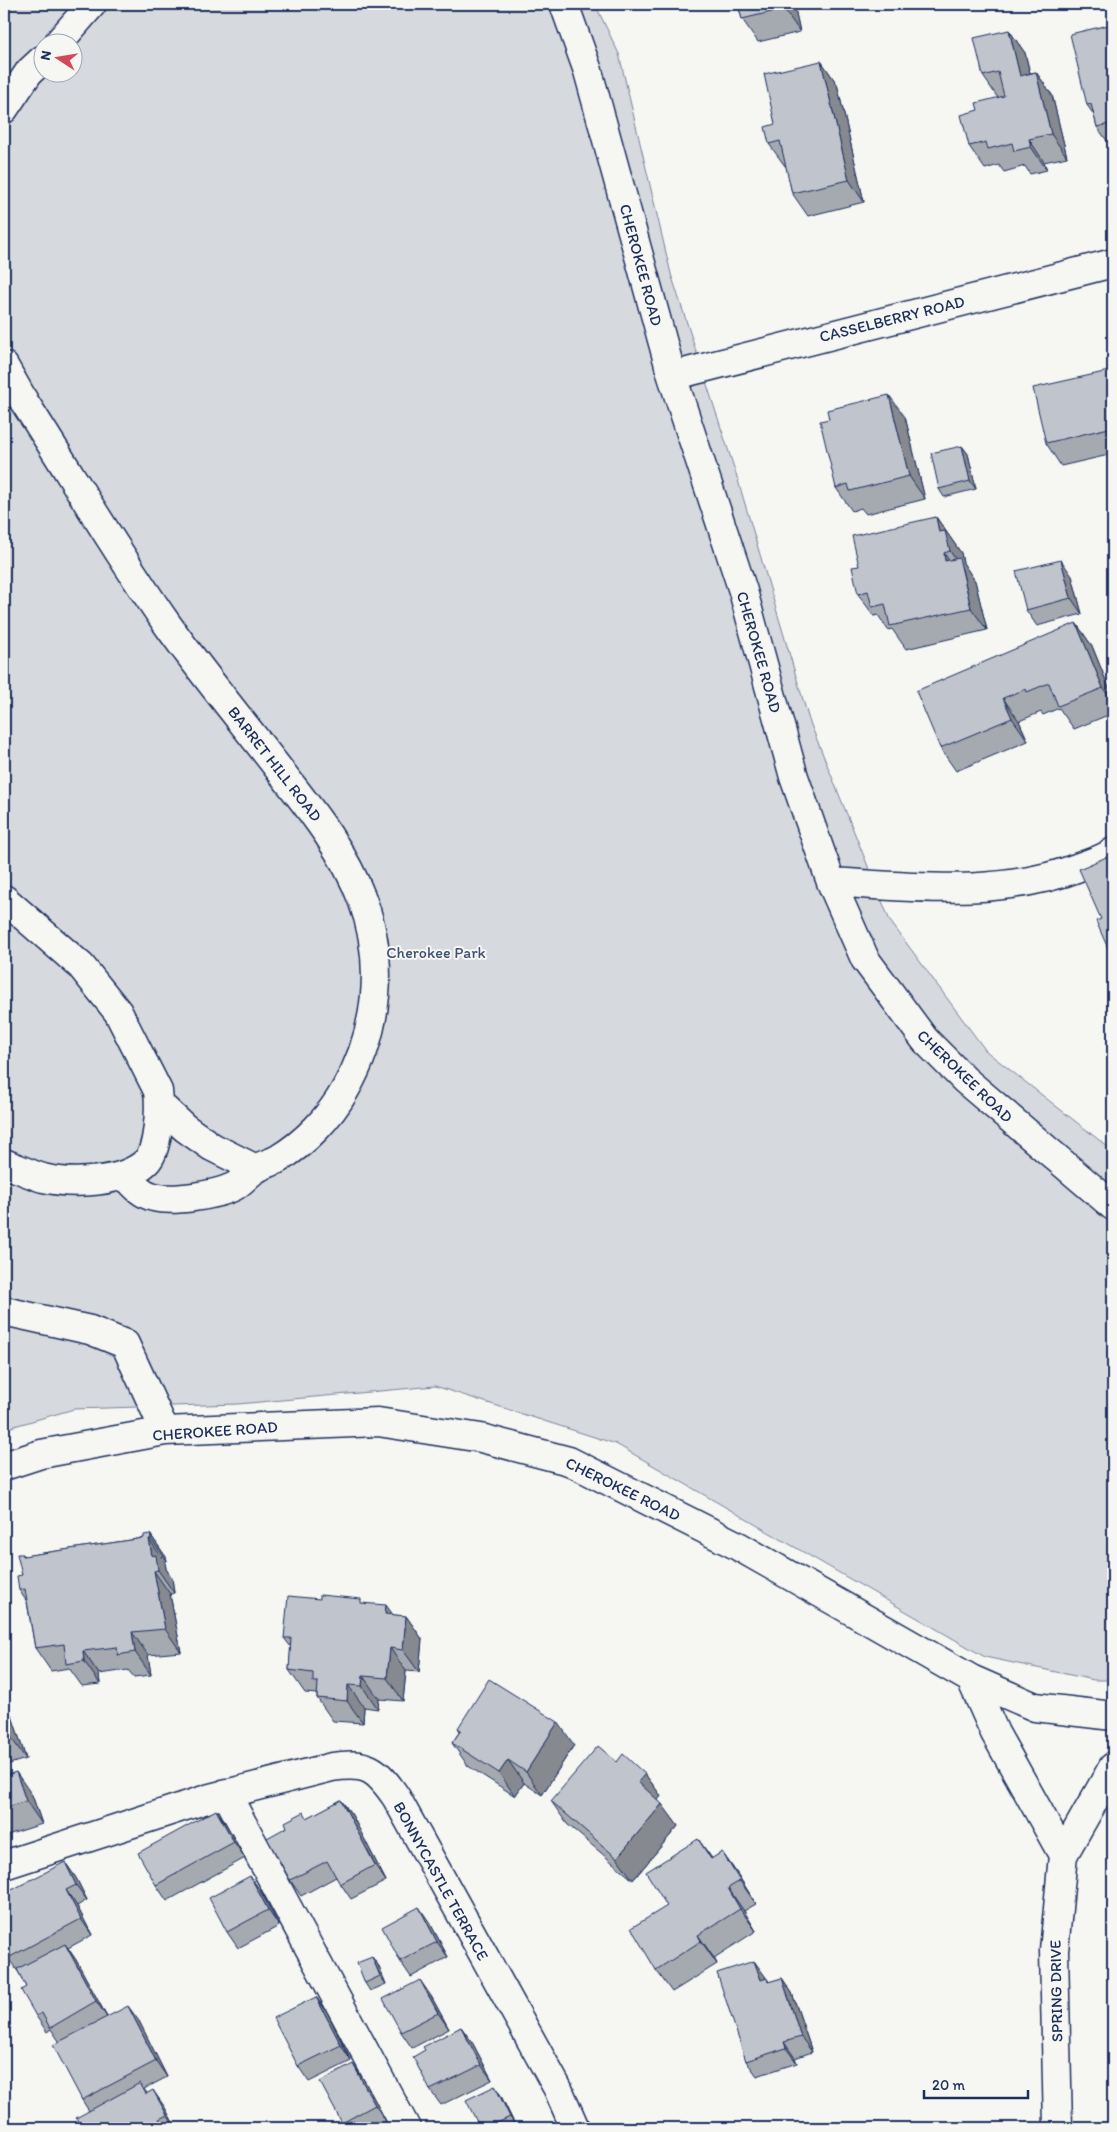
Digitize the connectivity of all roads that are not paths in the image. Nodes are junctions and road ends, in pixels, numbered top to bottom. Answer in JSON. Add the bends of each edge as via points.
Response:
{"nodes":[{"id":1,"x":92,"y":4,"type":"edge"},
{"id":2,"x":564,"y":4,"type":"edge"},
{"id":3,"x":68,"y":32,"type":"edge"},
{"id":4,"x":32,"y":69,"type":"edge"},
{"id":5,"x":4,"y":109,"type":"edge"},
{"id":6,"x":1113,"y":263,"type":"edge"},
{"id":7,"x":4,"y":366,"type":"edge"},
{"id":8,"x":672,"y":376,"type":"junction"},
{"id":9,"x":1113,"y":852,"type":"edge"},
{"id":10,"x":831,"y":882,"type":"junction"},
{"id":11,"x":4,"y":899,"type":"edge"},
{"id":12,"x":160,"y":1105,"type":"junction"},
{"id":13,"x":4,"y":1163,"type":"edge"},
{"id":14,"x":256,"y":1169,"type":"junction"},
{"id":15,"x":125,"y":1175,"type":"junction"},
{"id":16,"x":1113,"y":1206,"type":"edge"},
{"id":17,"x":4,"y":1311,"type":"edge"},
{"id":18,"x":165,"y":1431,"type":"junction"},
{"id":19,"x":4,"y":1466,"type":"edge"},
{"id":20,"x":972,"y":1679,"type":"junction"},
{"id":21,"x":1113,"y":1716,"type":"edge"},
{"id":22,"x":1113,"y":1768,"type":"edge"},
{"id":23,"x":226,"y":1793,"type":"junction"},
{"id":24,"x":1063,"y":1855,"type":"junction"},
{"id":25,"x":4,"y":1866,"type":"edge"},
{"id":26,"x":406,"y":2128,"type":"edge"},
{"id":27,"x":575,"y":2128,"type":"edge"},
{"id":28,"x":1058,"y":2128,"type":"edge"}],
"edges":[{"from":1,"to":3,"type":"street"},
{"from":2,"to":8,"type":"street","name":"CHEROKEE ROAD","via":[[588,71]]},
{"from":4,"to":5,"type":"street"},
{"from":6,"to":8,"type":"street","name":"CASSELBERRY ROAD"},
{"from":7,"to":14,"type":"street","name":"BARRET HILL ROAD","via":[[167,624],[322,824],[354,878],[364,902],[377,970],[372,1024],[366,1048],[345,1091],[306,1139],[278,1159]]},
{"from":8,"to":10,"type":"street","name":"CHEROKEE ROAD","via":[[742,591],[794,778]]},
{"from":9,"to":10,"type":"street","via":[[1067,872],[1024,883],[943,889]]},
{"from":10,"to":16,"type":"street","name":"CHEROKEE ROAD","via":[[864,959],[925,1040],[972,1086]]},
{"from":11,"to":12,"type":"street","via":[[81,966],[118,1012],[158,1092]]},
{"from":12,"to":14,"type":"street","via":[[212,1147]]},
{"from":12,"to":15,"type":"street","via":[[159,1128],[148,1161]]},
{"from":13,"to":15,"type":"street","via":[[44,1178],[86,1182]]},
{"from":14,"to":15,"type":"street","name":"BARRET HILL ROAD","via":[[235,1186],[207,1196],[156,1198],[136,1189]]},
{"from":17,"to":18,"type":"street","via":[[90,1330],[125,1344]]},
{"from":18,"to":19,"type":"street","name":"CHEROKEE ROAD","via":[[41,1454]]},
{"from":18,"to":20,"type":"street","name":"CHEROKEE ROAD","via":[[378,1422],[481,1438],[569,1461],[738,1546]]},
{"from":20,"to":21,"type":"street","name":"CHEROKEE ROAD","via":[[1035,1707]]},
{"from":20,"to":24,"type":"street","via":[[994,1733]]},
{"from":22,"to":24,"type":"street","name":"SPRING DRIVE"},
{"from":23,"to":25,"type":"street","name":"BONNYCASTLE TERRACE"},
{"from":23,"to":26,"type":"street"},
{"from":23,"to":27,"type":"street","name":"BONNYCASTLE TERRACE","via":[[351,1764],[365,1766],[385,1781],[558,2089]]},
{"from":24,"to":28,"type":"street","name":"SPRING DRIVE","via":[[1054,1951]]}]}
